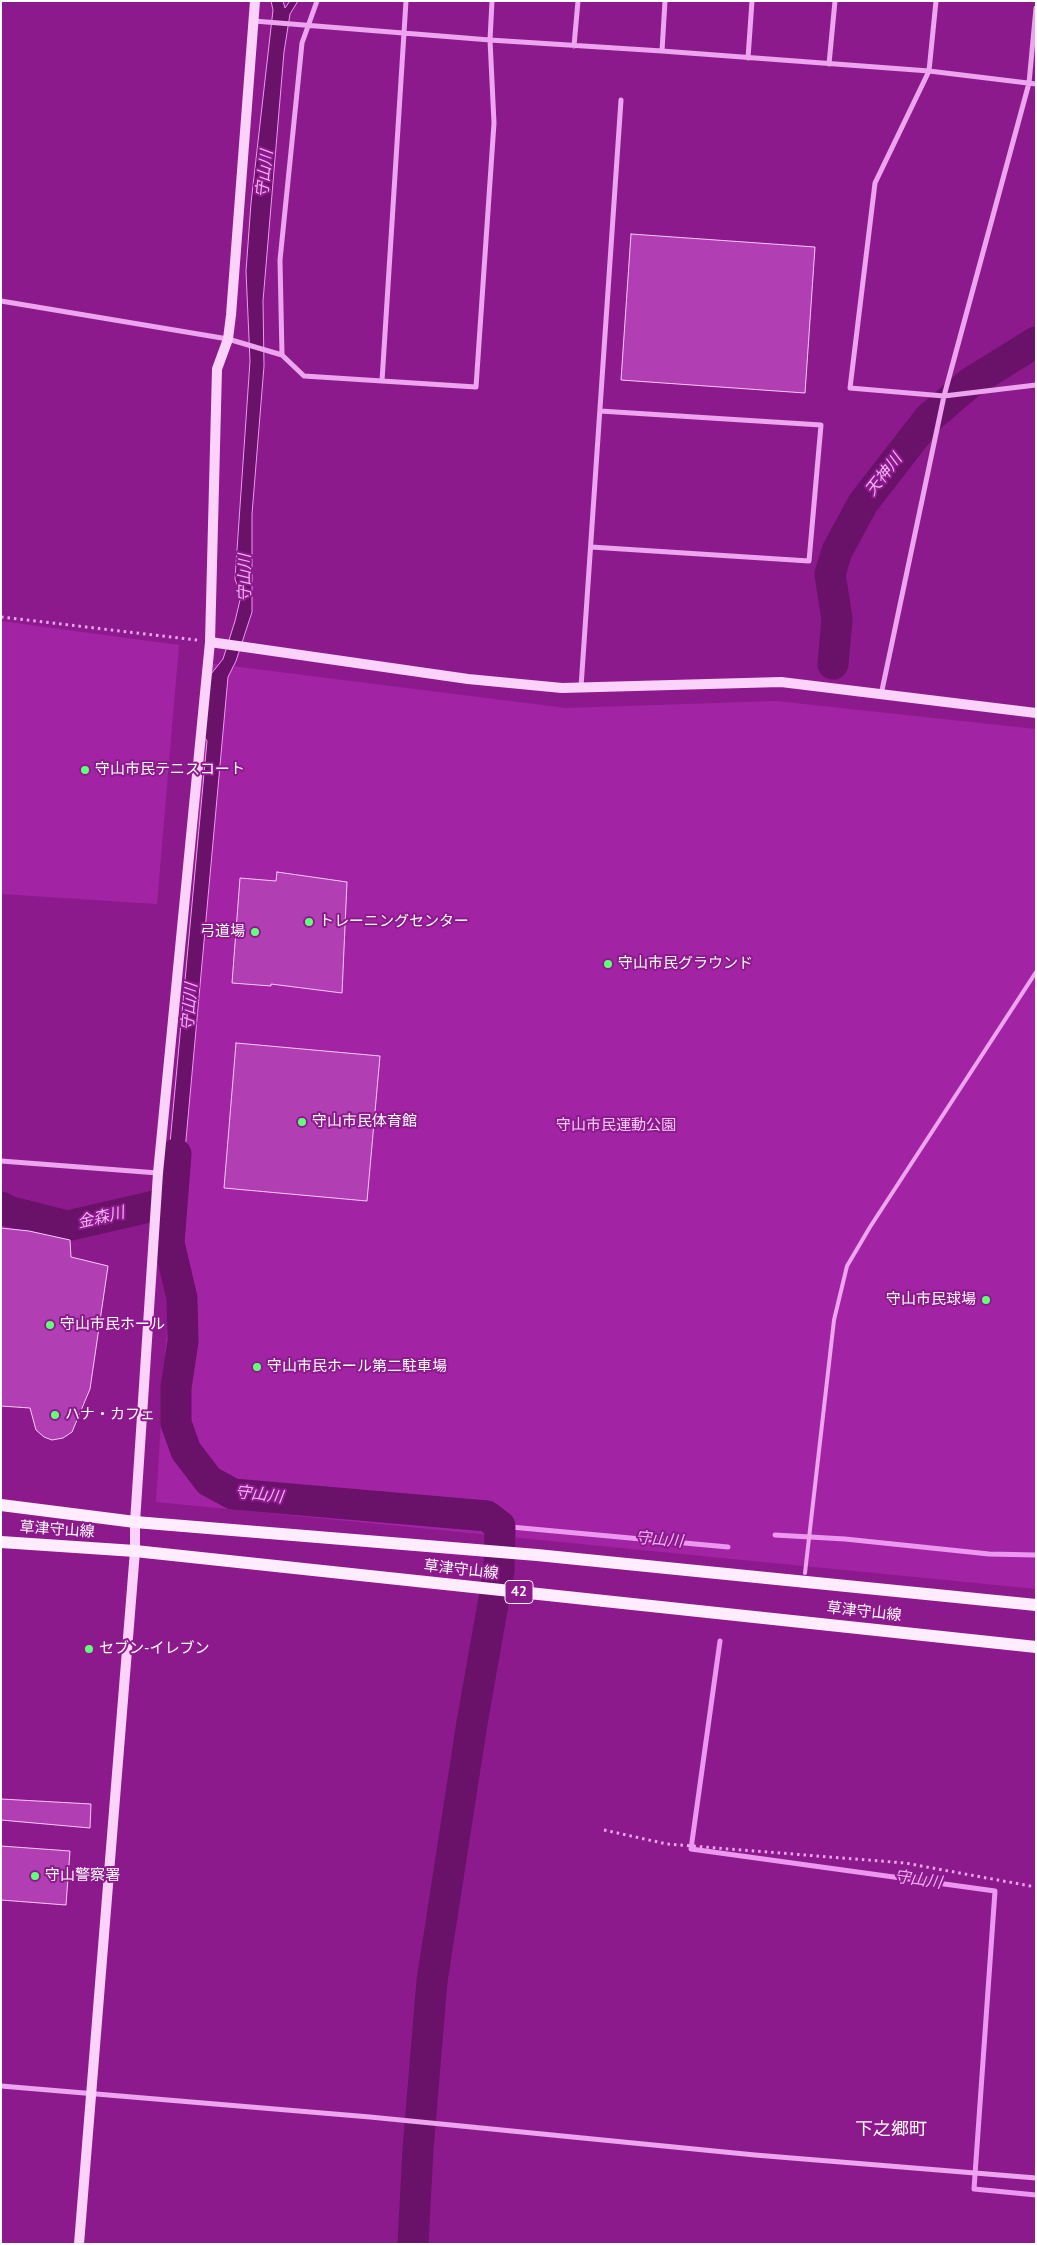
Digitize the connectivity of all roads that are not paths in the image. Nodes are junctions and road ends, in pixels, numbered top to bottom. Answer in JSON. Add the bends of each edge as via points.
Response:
{"nodes":[{"id":1,"x":255,"y":1,"type":"edge"},
{"id":2,"x":317,"y":1,"type":"edge"},
{"id":3,"x":406,"y":1,"type":"edge"},
{"id":4,"x":492,"y":1,"type":"edge"},
{"id":5,"x":578,"y":1,"type":"edge"},
{"id":6,"x":665,"y":1,"type":"edge"},
{"id":7,"x":752,"y":1,"type":"edge"},
{"id":8,"x":835,"y":1,"type":"edge"},
{"id":9,"x":936,"y":1,"type":"edge"},
{"id":10,"x":1036,"y":8,"type":"edge"},
{"id":11,"x":254,"y":21,"type":"junction"},
{"id":12,"x":309,"y":24,"type":"junction"},
{"id":13,"x":405,"y":33,"type":"junction"},
{"id":14,"x":490,"y":40,"type":"junction"},
{"id":15,"x":574,"y":46,"type":"junction"},
{"id":16,"x":662,"y":51,"type":"junction"},
{"id":17,"x":748,"y":58,"type":"junction"},
{"id":18,"x":829,"y":64,"type":"junction"},
{"id":19,"x":929,"y":71,"type":"junction"},
{"id":20,"x":1029,"y":83,"type":"junction"},
{"id":21,"x":1036,"y":84,"type":"edge"},
{"id":22,"x":621,"y":100,"type":"dead end"},
{"id":23,"x":1,"y":302,"type":"edge"},
{"id":24,"x":228,"y":339,"type":"junction"},
{"id":25,"x":282,"y":355,"type":"junction"},
{"id":26,"x":382,"y":381,"type":"junction"},
{"id":27,"x":1036,"y":385,"type":"edge"},
{"id":28,"x":944,"y":396,"type":"junction"},
{"id":29,"x":600,"y":411,"type":"junction"},
{"id":30,"x":591,"y":547,"type":"junction"},
{"id":31,"x":210,"y":642,"type":"junction"},
{"id":32,"x":581,"y":688,"type":"junction"},
{"id":33,"x":881,"y":695,"type":"junction"},
{"id":34,"x":1036,"y":712,"type":"edge"},
{"id":35,"x":1036,"y":972,"type":"edge"},
{"id":36,"x":1,"y":1161,"type":"edge"},
{"id":37,"x":158,"y":1173,"type":"junction"},
{"id":38,"x":1,"y":1505,"type":"edge"},
{"id":39,"x":135,"y":1522,"type":"junction"},
{"id":40,"x":1,"y":1542,"type":"edge"},
{"id":41,"x":135,"y":1551,"type":"junction"},
{"id":42,"x":805,"y":1573,"type":"dead end"},
{"id":43,"x":1036,"y":1605,"type":"edge"},
{"id":44,"x":1036,"y":1647,"type":"edge"},
{"id":45,"x":1,"y":2086,"type":"edge"},
{"id":46,"x":92,"y":2092,"type":"junction"},
{"id":47,"x":1036,"y":2178,"type":"edge"},
{"id":48,"x":79,"y":2244,"type":"edge"}],
"edges":[{"from":1,"to":11,"type":"street"},
{"from":2,"to":12,"type":"street"},
{"from":3,"to":13,"type":"street"},
{"from":4,"to":14,"type":"street"},
{"from":5,"to":15,"type":"street"},
{"from":6,"to":16,"type":"street"},
{"from":7,"to":17,"type":"street"},
{"from":8,"to":18,"type":"street"},
{"from":9,"to":19,"type":"street"},
{"from":10,"to":20,"type":"street"},
{"from":11,"to":12,"type":"street"},
{"from":11,"to":24,"type":"street"},
{"from":12,"to":13,"type":"street"},
{"from":12,"to":25,"type":"street","via":[[302,43],[280,260]]},
{"from":13,"to":14,"type":"street"},
{"from":13,"to":26,"type":"street"},
{"from":14,"to":15,"type":"street"},
{"from":14,"to":26,"type":"street","via":[[494,123],[476,387]]},
{"from":15,"to":16,"type":"street"},
{"from":16,"to":17,"type":"street"},
{"from":17,"to":18,"type":"street"},
{"from":18,"to":19,"type":"street"},
{"from":19,"to":20,"type":"street"},
{"from":19,"to":28,"type":"street","via":[[875,183],[850,388]]},
{"from":20,"to":21,"type":"street"},
{"from":20,"to":28,"type":"street"},
{"from":22,"to":29,"type":"street"},
{"from":23,"to":24,"type":"street"},
{"from":24,"to":25,"type":"street"},
{"from":24,"to":31,"type":"street","via":[[217,369]]},
{"from":25,"to":26,"type":"street","via":[[304,376]]},
{"from":27,"to":28,"type":"street"},
{"from":28,"to":33,"type":"street"},
{"from":29,"to":30,"type":"street"},
{"from":29,"to":30,"type":"street","via":[[821,425],[809,562]]},
{"from":30,"to":32,"type":"street"},
{"from":31,"to":32,"type":"street","via":[[468,679]]},
{"from":31,"to":37,"type":"street"},
{"from":32,"to":33,"type":"street","via":[[780,682]]},
{"from":33,"to":34,"type":"street"},
{"from":35,"to":42,"type":"lane","via":[[847,1266],[834,1320]]},
{"from":36,"to":37,"type":"street"},
{"from":37,"to":39,"type":"street"},
{"from":38,"to":39,"type":"main road","name":"草津守山線"},
{"from":39,"to":41,"type":"street"},
{"from":39,"to":43,"type":"main road","name":"草津守山線","via":[[537,1555]]},
{"from":40,"to":41,"type":"main road","name":"草津守山線","number":"42"},
{"from":41,"to":44,"type":"main road","name":"草津守山線","number":"42"},
{"from":41,"to":46,"type":"street"},
{"from":45,"to":46,"type":"street"},
{"from":46,"to":47,"type":"street","via":[[755,2155]]},
{"from":46,"to":48,"type":"street"}]}
